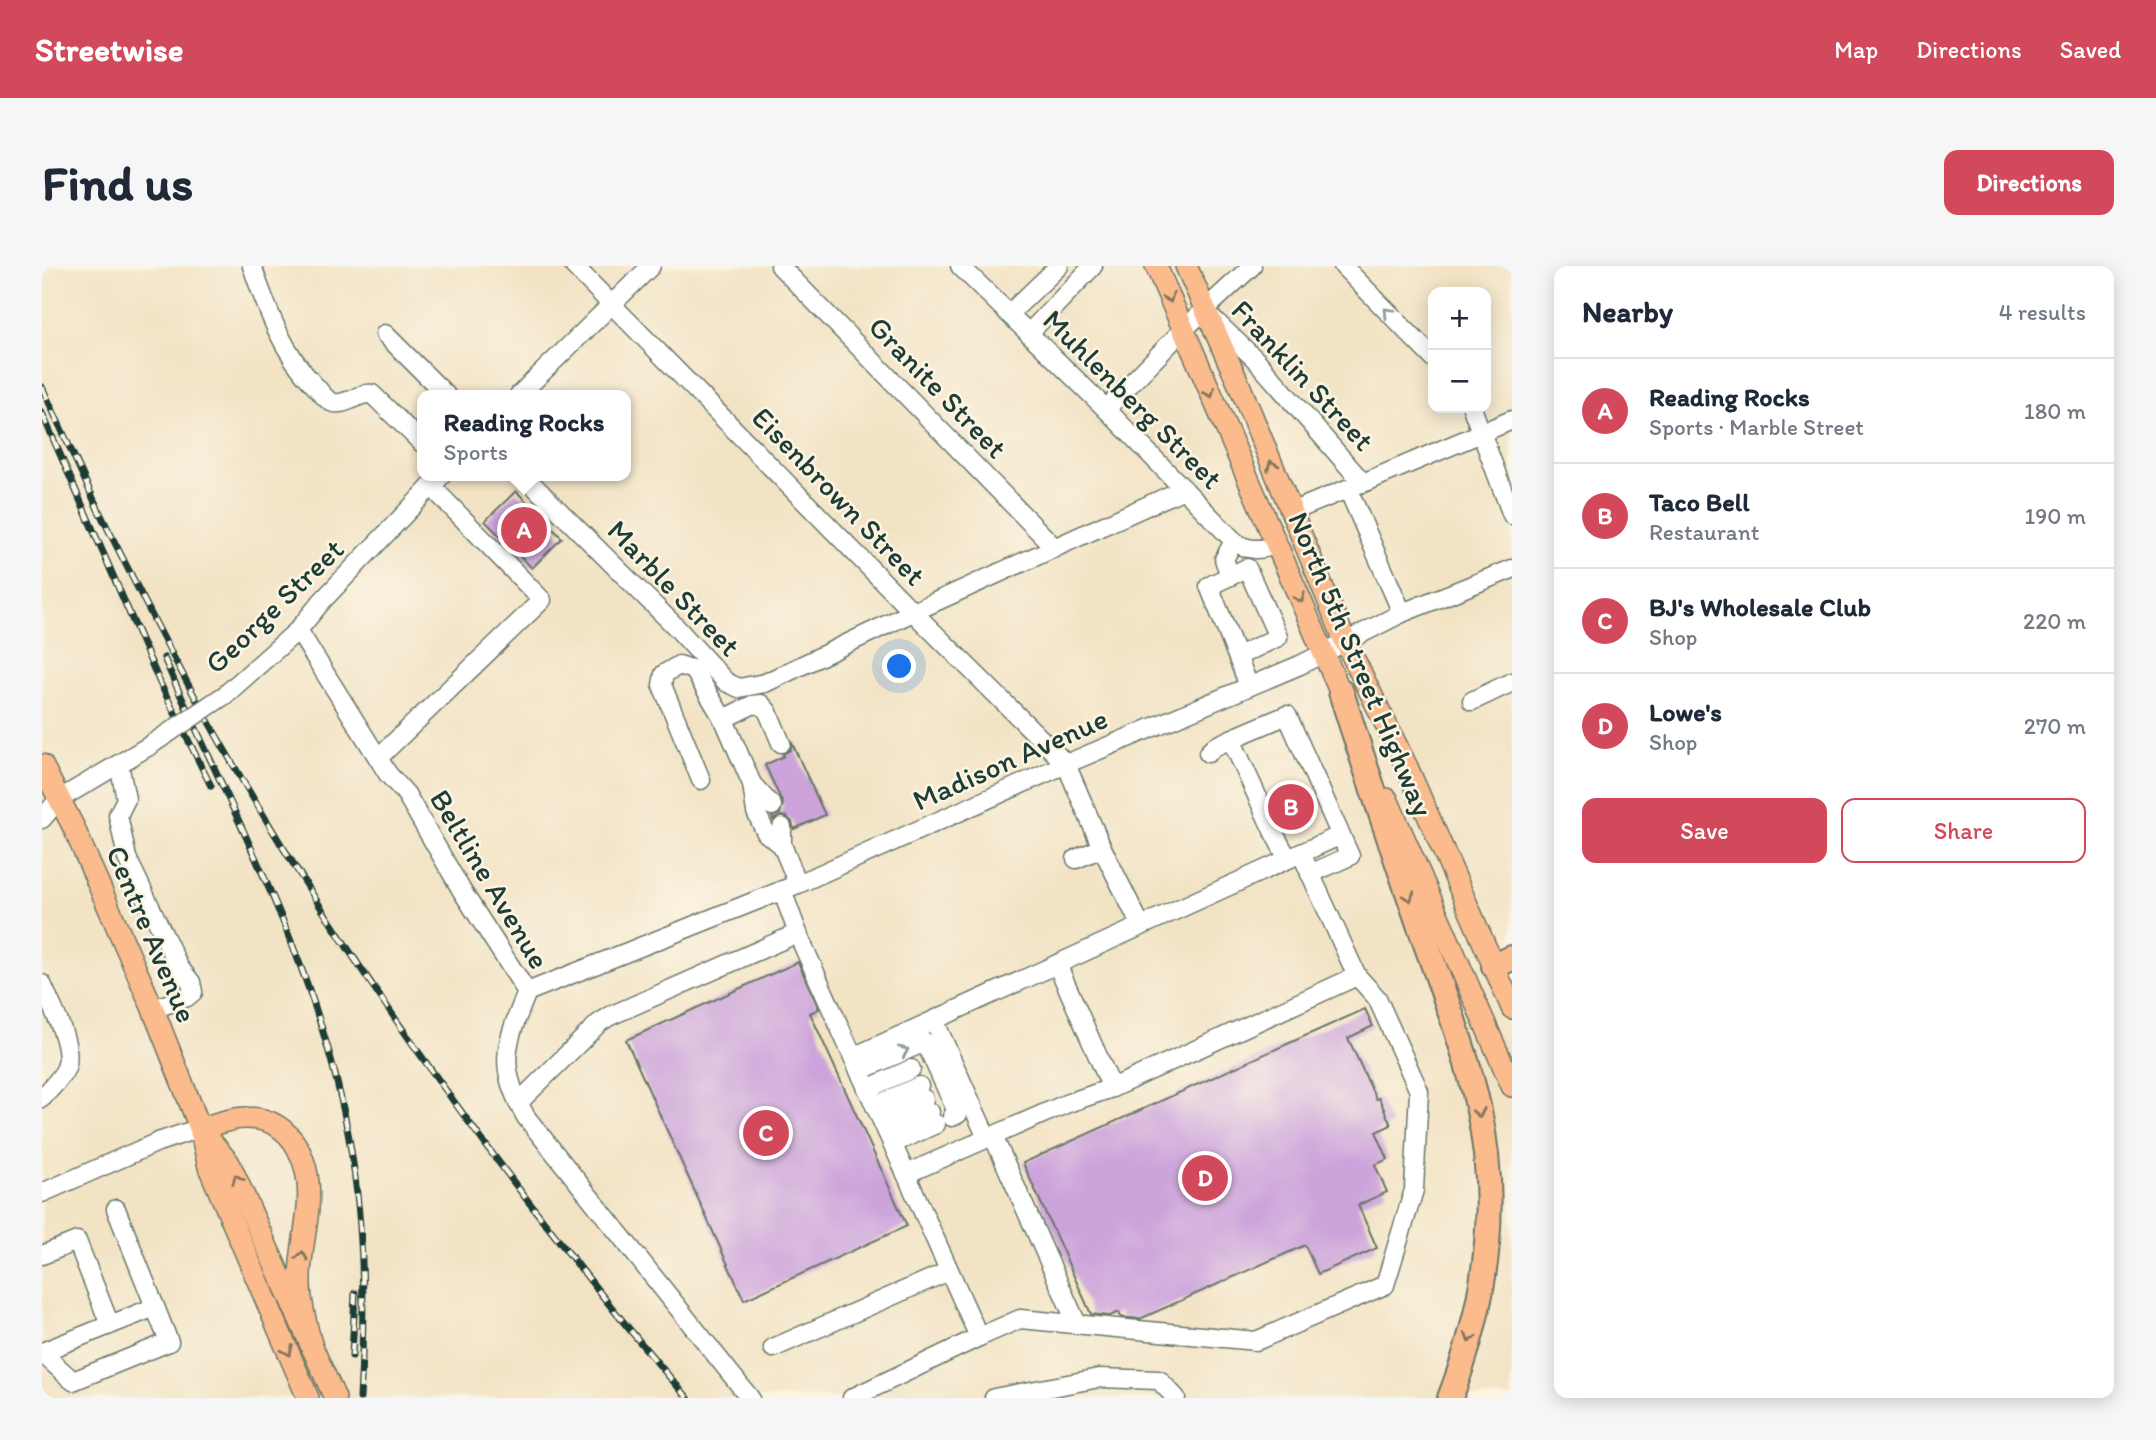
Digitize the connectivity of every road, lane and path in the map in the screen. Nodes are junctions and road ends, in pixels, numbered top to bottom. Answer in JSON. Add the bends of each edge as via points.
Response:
{"nodes":[{"id":1,"x":251,"y":266,"type":"edge"},
{"id":2,"x":574,"y":266,"type":"edge"},
{"id":3,"x":651,"y":266,"type":"edge"},
{"id":4,"x":780,"y":266,"type":"edge"},
{"id":5,"x":960,"y":266,"type":"edge"},
{"id":6,"x":1059,"y":266,"type":"edge"},
{"id":7,"x":1093,"y":266,"type":"edge"},
{"id":8,"x":1156,"y":266,"type":"edge"},
{"id":9,"x":1186,"y":266,"type":"edge"},
{"id":10,"x":1252,"y":266,"type":"edge"},
{"id":11,"x":1343,"y":266,"type":"edge"},
{"id":12,"x":612,"y":304,"type":"junction"},
{"id":13,"x":1205,"y":311,"type":"junction"},
{"id":14,"x":1009,"y":314,"type":"junction"},
{"id":15,"x":1182,"y":331,"type":"junction"},
{"id":16,"x":1028,"y":333,"type":"junction"},
{"id":17,"x":385,"y":334,"type":"dead end"},
{"id":18,"x":1428,"y":353,"type":"edge"},
{"id":19,"x":441,"y":390,"type":"edge"},
{"id":20,"x":524,"y":390,"type":"edge"},
{"id":21,"x":1106,"y":410,"type":"junction"},
{"id":22,"x":1474,"y":413,"type":"edge"},
{"id":23,"x":1512,"y":420,"type":"edge"},
{"id":24,"x":1482,"y":433,"type":"junction"},
{"id":25,"x":417,"y":438,"type":"edge"},
{"id":26,"x":436,"y":481,"type":"edge"},
{"id":27,"x":529,"y":481,"type":"edge"},
{"id":28,"x":1356,"y":486,"type":"junction"},
{"id":29,"x":1184,"y":489,"type":"junction"},
{"id":30,"x":1292,"y":512,"type":"junction"},
{"id":31,"x":1512,"y":515,"type":"edge"},
{"id":32,"x":1234,"y":541,"type":"junction"},
{"id":33,"x":1277,"y":545,"type":"junction"},
{"id":34,"x":1055,"y":548,"type":"junction"},
{"id":35,"x":1512,"y":569,"type":"edge"},
{"id":36,"x":1230,"y":576,"type":"junction"},
{"id":37,"x":913,"y":612,"type":"junction"},
{"id":38,"x":1402,"y":613,"type":"junction"},
{"id":39,"x":298,"y":631,"type":"junction"},
{"id":40,"x":1345,"y":641,"type":"junction"},
{"id":41,"x":1323,"y":652,"type":"junction"},
{"id":42,"x":1238,"y":656,"type":"junction"},
{"id":43,"x":1512,"y":682,"type":"edge"},
{"id":44,"x":1250,"y":686,"type":"junction"},
{"id":45,"x":1341,"y":692,"type":"junction"},
{"id":46,"x":1472,"y":701,"type":"dead end"},
{"id":47,"x":1280,"y":717,"type":"junction"},
{"id":48,"x":723,"y":719,"type":"junction"},
{"id":49,"x":1231,"y":739,"type":"junction"},
{"id":50,"x":781,"y":743,"type":"dead end"},
{"id":51,"x":1208,"y":752,"type":"dead end"},
{"id":52,"x":378,"y":758,"type":"junction"},
{"id":53,"x":119,"y":764,"type":"junction"},
{"id":54,"x":1066,"y":764,"type":"junction"},
{"id":55,"x":42,"y":765,"type":"edge"},
{"id":56,"x":701,"y":780,"type":"dead end"},
{"id":57,"x":752,"y":783,"type":"junction"},
{"id":58,"x":50,"y":798,"type":"edge"},
{"id":59,"x":772,"y":806,"type":"dead end"},
{"id":60,"x":42,"y":819,"type":"edge"},
{"id":61,"x":1341,"y":835,"type":"junction"},
{"id":62,"x":1102,"y":848,"type":"junction"},
{"id":63,"x":1290,"y":853,"type":"junction"},
{"id":64,"x":1076,"y":859,"type":"dead end"},
{"id":65,"x":1310,"y":874,"type":"junction"},
{"id":66,"x":790,"y":887,"type":"junction"},
{"id":67,"x":1141,"y":926,"type":"junction"},
{"id":68,"x":798,"y":933,"type":"junction"},
{"id":69,"x":1503,"y":962,"type":"edge"},
{"id":70,"x":1057,"y":964,"type":"junction"},
{"id":71,"x":1357,"y":976,"type":"junction"},
{"id":72,"x":42,"y":984,"type":"edge"},
{"id":73,"x":1470,"y":991,"type":"junction"},
{"id":74,"x":527,"y":992,"type":"junction"},
{"id":75,"x":1512,"y":1008,"type":"edge"},
{"id":76,"x":153,"y":1009,"type":"junction"},
{"id":77,"x":934,"y":1020,"type":"junction"},
{"id":78,"x":856,"y":1064,"type":"junction"},
{"id":79,"x":1512,"y":1086,"type":"edge"},
{"id":80,"x":936,"y":1087,"type":"junction"},
{"id":81,"x":1112,"y":1088,"type":"junction"},
{"id":82,"x":867,"y":1089,"type":"junction"},
{"id":83,"x":42,"y":1098,"type":"edge"},
{"id":84,"x":518,"y":1103,"type":"junction"},
{"id":85,"x":884,"y":1125,"type":"junction"},
{"id":86,"x":200,"y":1128,"type":"junction"},
{"id":87,"x":990,"y":1137,"type":"junction"},
{"id":88,"x":906,"y":1174,"type":"junction"},
{"id":89,"x":42,"y":1193,"type":"edge"},
{"id":90,"x":116,"y":1209,"type":"dead end"},
{"id":91,"x":42,"y":1255,"type":"edge"},
{"id":92,"x":949,"y":1271,"type":"junction"},
{"id":93,"x":155,"y":1307,"type":"junction"},
{"id":94,"x":1077,"y":1324,"type":"junction"},
{"id":95,"x":110,"y":1325,"type":"junction"},
{"id":96,"x":979,"y":1337,"type":"junction"},
{"id":97,"x":312,"y":1348,"type":"junction"},
{"id":98,"x":773,"y":1348,"type":"dead end"},
{"id":99,"x":42,"y":1352,"type":"edge"},
{"id":100,"x":309,"y":1398,"type":"edge"},
{"id":101,"x":335,"y":1398,"type":"edge"},
{"id":102,"x":750,"y":1398,"type":"edge"},
{"id":103,"x":852,"y":1398,"type":"edge"},
{"id":104,"x":994,"y":1398,"type":"edge"},
{"id":105,"x":1176,"y":1398,"type":"edge"},
{"id":106,"x":1450,"y":1398,"type":"edge"}],
"edges":[{"from":1,"to":25,"type":"street","via":[[284,345],[321,392],[336,403],[372,394]]},
{"from":2,"to":12,"type":"street","name":"Eisenbrown Street"},
{"from":3,"to":12,"type":"street"},
{"from":4,"to":34,"type":"street","name":"Granite Street"},
{"from":5,"to":14,"type":"street","name":"Muhlenberg Street"},
{"from":6,"to":14,"type":"street"},
{"from":7,"to":16,"type":"street"},
{"from":8,"to":15,"type":"main road","name":"North 5th Street Highway","one_way":true},
{"from":9,"to":13,"type":"main road","name":"North 5th Street Highway"},
{"from":10,"to":13,"type":"street"},
{"from":18,"to":11,"type":"street","one_way":true},
{"from":12,"to":20,"type":"street"},
{"from":12,"to":37,"type":"street","name":"Eisenbrown Street"},
{"from":13,"to":15,"type":"street"},
{"from":13,"to":28,"type":"street","name":"Franklin Street","via":[[1256,360]]},
{"from":30,"to":13,"type":"main road","name":"North 5th Street Highway","one_way":true},
{"from":14,"to":16,"type":"street","name":"Muhlenberg Street"},
{"from":15,"to":21,"type":"street"},
{"from":15,"to":33,"type":"main road","name":"North 5th Street Highway","one_way":true},
{"from":16,"to":21,"type":"street","name":"Muhlenberg Street"},
{"from":17,"to":19,"type":"street"},
{"from":21,"to":29,"type":"street","name":"Muhlenberg Street"},
{"from":22,"to":24,"type":"street"},
{"from":23,"to":24,"type":"street","name":"Franklin Street"},
{"from":24,"to":28,"type":"street","name":"Franklin Street"},
{"from":24,"to":31,"type":"street"},
{"from":26,"to":39,"type":"street","name":"George Street"},
{"from":26,"to":52,"type":"street","via":[[542,600]]},
{"from":27,"to":37,"type":"street","name":"Marble Street","via":[[726,682],[739,688],[765,682]]},
{"from":28,"to":30,"type":"street"},
{"from":28,"to":38,"type":"street"},
{"from":29,"to":32,"type":"street","name":"Muhlenberg Street"},
{"from":29,"to":34,"type":"street"},
{"from":30,"to":40,"type":"main road","name":"North 5th Street Highway"},
{"from":32,"to":33,"type":"street","via":[[1249,549]]},
{"from":32,"to":36,"type":"street","via":[[1224,559]]},
{"from":33,"to":41,"type":"main road","name":"North 5th Street Highway","one_way":true},
{"from":34,"to":37,"type":"street"},
{"from":35,"to":38,"type":"street","name":"Madison Avenue"},
{"from":36,"to":42,"type":"street","via":[[1209,586]]},
{"from":36,"to":42,"type":"street","via":[[1247,568],[1278,637]]},
{"from":37,"to":54,"type":"street","name":"Eisenbrown Street"},
{"from":38,"to":40,"type":"street","name":"Madison Avenue"},
{"from":39,"to":52,"type":"street","name":"Beltline Avenue"},
{"from":39,"to":53,"type":"street","name":"George Street","bridge":true,"via":[[225,695]]},
{"from":40,"to":41,"type":"street","name":"Madison Avenue"},
{"from":40,"to":69,"type":"main road","name":"North 5th Street Highway"},
{"from":41,"to":44,"type":"street","name":"Madison Avenue"},
{"from":41,"to":45,"type":"main road","name":"North 5th Street Highway"},
{"from":42,"to":44,"type":"street"},
{"from":43,"to":46,"type":"street"},
{"from":44,"to":54,"type":"street","name":"Madison Avenue"},
{"from":45,"to":73,"type":"main road","name":"North 5th Street Highway"},
{"from":45,"to":106,"type":"highway","one_way":true,"via":[[1465,1057],[1483,1136],[1488,1205],[1484,1271],[1472,1331]]},
{"from":47,"to":49,"type":"street"},
{"from":47,"to":61,"type":"street"},
{"from":47,"to":63,"type":"street","via":[[1270,728],[1251,736],[1245,752]]},
{"from":48,"to":50,"type":"street","via":[[761,704]]},
{"from":48,"to":56,"type":"street","via":[[694,670],[680,666],[664,674],[665,695]]},
{"from":48,"to":57,"type":"street"},
{"from":49,"to":51,"type":"street"},
{"from":49,"to":63,"type":"street"},
{"from":52,"to":74,"type":"street","name":"Beltline Avenue","via":[[406,794]]},
{"from":53,"to":58,"type":"street","name":"George Street"},
{"from":53,"to":76,"type":"street","via":[[126,799],[118,815],[127,858],[193,992]]},
{"from":54,"to":62,"type":"street"},
{"from":54,"to":66,"type":"street","name":"Madison Avenue"},
{"from":55,"to":58,"type":"main road","name":"Centre Avenue"},
{"from":57,"to":59,"type":"street"},
{"from":57,"to":66,"type":"street","via":[[756,812],[766,833],[782,836]]},
{"from":58,"to":60,"type":"street","name":"George Street"},
{"from":58,"to":76,"type":"main road","name":"Centre Avenue","via":[[73,826]]},
{"from":61,"to":63,"type":"street"},
{"from":61,"to":65,"type":"street","via":[[1350,856]]},
{"from":62,"to":64,"type":"street"},
{"from":62,"to":67,"type":"street"},
{"from":63,"to":65,"type":"street"},
{"from":63,"to":67,"type":"street"},
{"from":65,"to":71,"type":"street"},
{"from":66,"to":68,"type":"street"},
{"from":66,"to":74,"type":"street","name":"Madison Avenue"},
{"from":67,"to":70,"type":"street"},
{"from":68,"to":78,"type":"street"},
{"from":68,"to":84,"type":"street","via":[[610,1016]]},
{"from":69,"to":73,"type":"main road"},
{"from":69,"to":75,"type":"main road","name":"North 5th Street Highway"},
{"from":70,"to":77,"type":"street"},
{"from":70,"to":81,"type":"street"},
{"from":71,"to":81,"type":"street"},
{"from":71,"to":94,"type":"street","via":[[1377,998],[1419,1091],[1414,1190],[1385,1284],[1256,1341]]},
{"from":72,"to":83,"type":"street","via":[[65,1038],[68,1060],[62,1075]]},
{"from":73,"to":79,"type":"main road","name":"North 5th Street Highway"},
{"from":74,"to":84,"type":"street","name":"Beltline Avenue","via":[[508,1050],[508,1073]]},
{"from":76,"to":86,"type":"main road","name":"Centre Avenue"},
{"from":77,"to":78,"type":"street"},
{"from":77,"to":80,"type":"street"},
{"from":78,"to":80,"type":"street","one_way":true,"via":[[925,1042]]},
{"from":78,"to":82,"type":"street"},
{"from":80,"to":82,"type":"street"},
{"from":80,"to":85,"type":"street"},
{"from":80,"to":85,"type":"street"},
{"from":80,"to":87,"type":"street"},
{"from":81,"to":87,"type":"street"},
{"from":82,"to":85,"type":"street"},
{"from":84,"to":102,"type":"street","name":"Beltline Avenue"},
{"from":85,"to":88,"type":"street"},
{"from":86,"to":89,"type":"street"},
{"from":97,"to":86,"type":"main road","name":"Centre Avenue","one_way":true,"via":[[229,1163]]},
{"from":97,"to":86,"type":"main road","one_way":true,"via":[[300,1285],[309,1194],[307,1169],[297,1147],[277,1123],[268,1120],[239,1118]]},
{"from":86,"to":100,"type":"main road","name":"Centre Avenue","one_way":true,"via":[[209,1167]]},
{"from":87,"to":88,"type":"street"},
{"from":87,"to":94,"type":"street"},
{"from":88,"to":92,"type":"street"},
{"from":90,"to":93,"type":"street"},
{"from":91,"to":95,"type":"street","via":[[76,1241]]},
{"from":92,"to":96,"type":"street"},
{"from":92,"to":98,"type":"street"},
{"from":93,"to":95,"type":"street"},
{"from":93,"to":99,"type":"street","via":[[169,1342],[73,1381]]},
{"from":94,"to":96,"type":"street","via":[[1020,1319]]},
{"from":95,"to":99,"type":"street"},
{"from":96,"to":103,"type":"street"},
{"from":97,"to":101,"type":"main road","name":"Centre Avenue"},
{"from":104,"to":105,"type":"street","via":[[1098,1378],[1159,1380]]}]}
